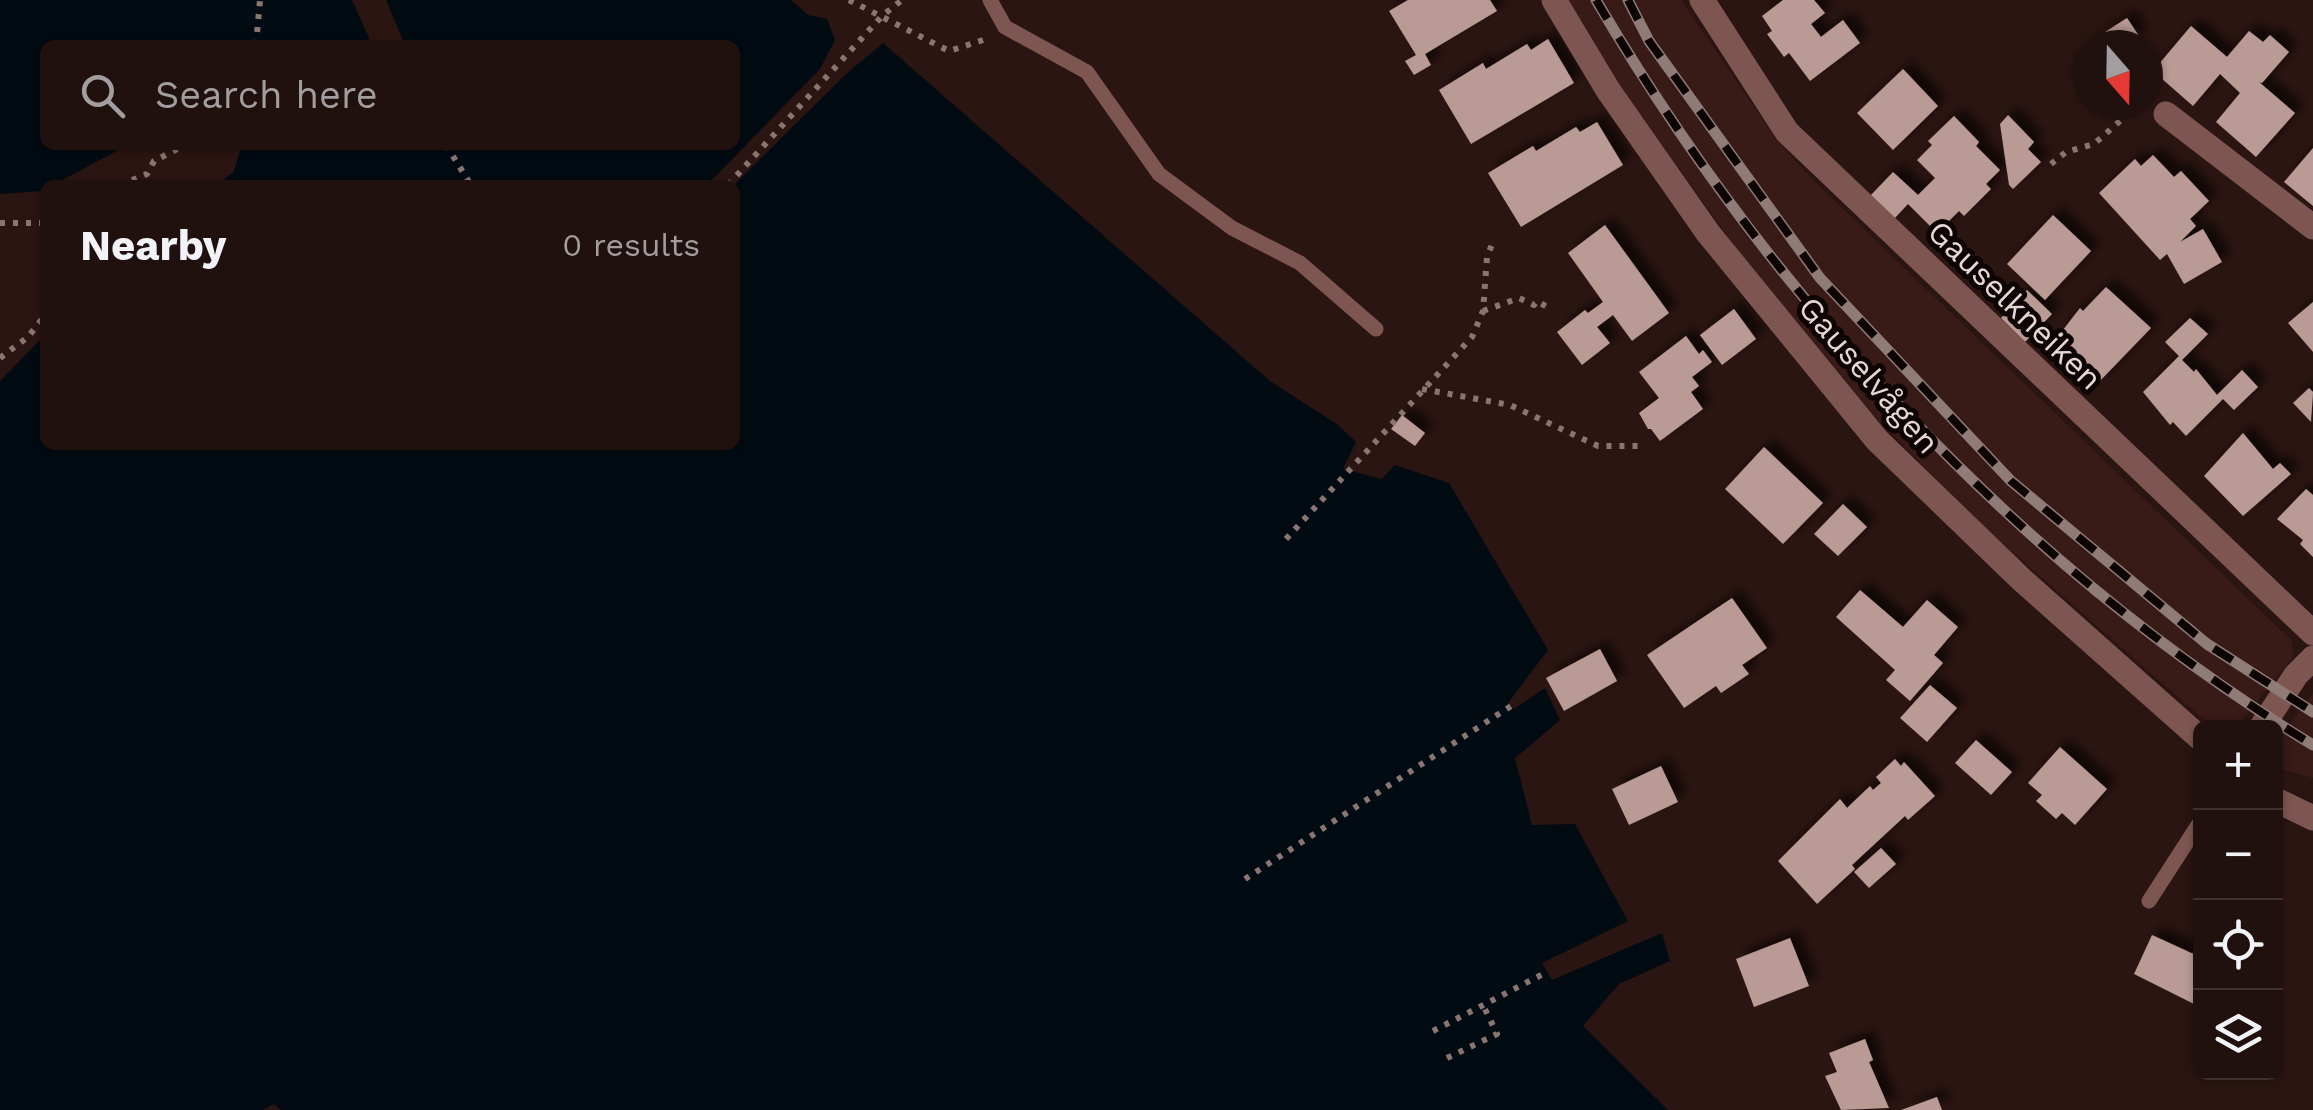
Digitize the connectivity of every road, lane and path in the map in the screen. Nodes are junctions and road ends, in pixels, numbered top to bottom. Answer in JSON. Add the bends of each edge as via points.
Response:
{"nodes":[{"id":1,"x":260,"y":0,"type":"edge"},
{"id":2,"x":848,"y":0,"type":"edge"},
{"id":3,"x":902,"y":0,"type":"edge"},
{"id":4,"x":990,"y":0,"type":"edge"},
{"id":5,"x":1554,"y":0,"type":"edge"},
{"id":6,"x":1702,"y":0,"type":"edge"},
{"id":7,"x":882,"y":16,"type":"junction"},
{"id":8,"x":1006,"y":27,"type":"junction"},
{"id":9,"x":256,"y":40,"type":"edge"},
{"id":10,"x":2166,"y":114,"type":"dead end"},
{"id":11,"x":2121,"y":120,"type":"edge"},
{"id":12,"x":176,"y":150,"type":"edge"},
{"id":13,"x":449,"y":150,"type":"edge"},
{"id":14,"x":2051,"y":164,"type":"dead end"},
{"id":15,"x":132,"y":180,"type":"edge"},
{"id":16,"x":468,"y":180,"type":"edge"},
{"id":17,"x":733,"y":180,"type":"edge"},
{"id":18,"x":40,"y":222,"type":"edge"},
{"id":19,"x":0,"y":223,"type":"edge"},
{"id":20,"x":2313,"y":226,"type":"edge"},
{"id":21,"x":1493,"y":242,"type":"dead end"},
{"id":22,"x":1552,"y":310,"type":"dead end"},
{"id":23,"x":1484,"y":311,"type":"junction"},
{"id":24,"x":40,"y":321,"type":"edge"},
{"id":25,"x":1376,"y":328,"type":"dead end"},
{"id":26,"x":0,"y":358,"type":"edge"},
{"id":27,"x":1422,"y":389,"type":"junction"},
{"id":28,"x":1642,"y":446,"type":"dead end"},
{"id":29,"x":1286,"y":539,"type":"dead end"},
{"id":30,"x":2313,"y":634,"type":"edge"},
{"id":31,"x":2313,"y":658,"type":"edge"},
{"id":32,"x":1510,"y":706,"type":"dead end"},
{"id":33,"x":2266,"y":720,"type":"edge"},
{"id":34,"x":2193,"y":732,"type":"edge"},
{"id":35,"x":2283,"y":803,"type":"edge"},
{"id":36,"x":2313,"y":818,"type":"edge"},
{"id":37,"x":2193,"y":833,"type":"edge"},
{"id":38,"x":1245,"y":879,"type":"dead end"},
{"id":39,"x":2149,"y":901,"type":"dead end"},
{"id":40,"x":1547,"y":972,"type":"dead end"},
{"id":41,"x":1483,"y":1005,"type":"junction"},
{"id":42,"x":1433,"y":1031,"type":"dead end"},
{"id":43,"x":1446,"y":1058,"type":"dead end"}],
"edges":[{"from":1,"to":9,"type":"path"},
{"from":2,"to":7,"type":"path"},
{"from":3,"to":7,"type":"path"},
{"from":4,"to":8,"type":"lane"},
{"from":5,"to":34,"type":"street","name":"Gauselvågen","via":[[1708,233],[1877,440]]},
{"from":6,"to":30,"type":"street","name":"Gauselkneiken","via":[[1787,132]]},
{"from":7,"to":8,"type":"path","via":[[950,51]]},
{"from":7,"to":17,"type":"path"},
{"from":8,"to":25,"type":"lane","via":[[1086,72],[1159,174],[1232,228],[1300,263]]},
{"from":10,"to":20,"type":"street"},
{"from":11,"to":14,"type":"path","via":[[2094,144]]},
{"from":12,"to":15,"type":"path"},
{"from":13,"to":16,"type":"path"},
{"from":18,"to":19,"type":"path"},
{"from":21,"to":23,"type":"path"},
{"from":22,"to":23,"type":"path","via":[[1519,298]]},
{"from":23,"to":27,"type":"path","via":[[1472,337]]},
{"from":24,"to":26,"type":"path"},
{"from":27,"to":28,"type":"path","via":[[1510,405],[1598,446]]},
{"from":27,"to":29,"type":"path"},
{"from":31,"to":33,"type":"street"},
{"from":32,"to":38,"type":"path"},
{"from":35,"to":36,"type":"street"},
{"from":37,"to":39,"type":"lane"},
{"from":40,"to":41,"type":"path"},
{"from":41,"to":42,"type":"path"},
{"from":41,"to":43,"type":"path","via":[[1496,1034]]}]}
